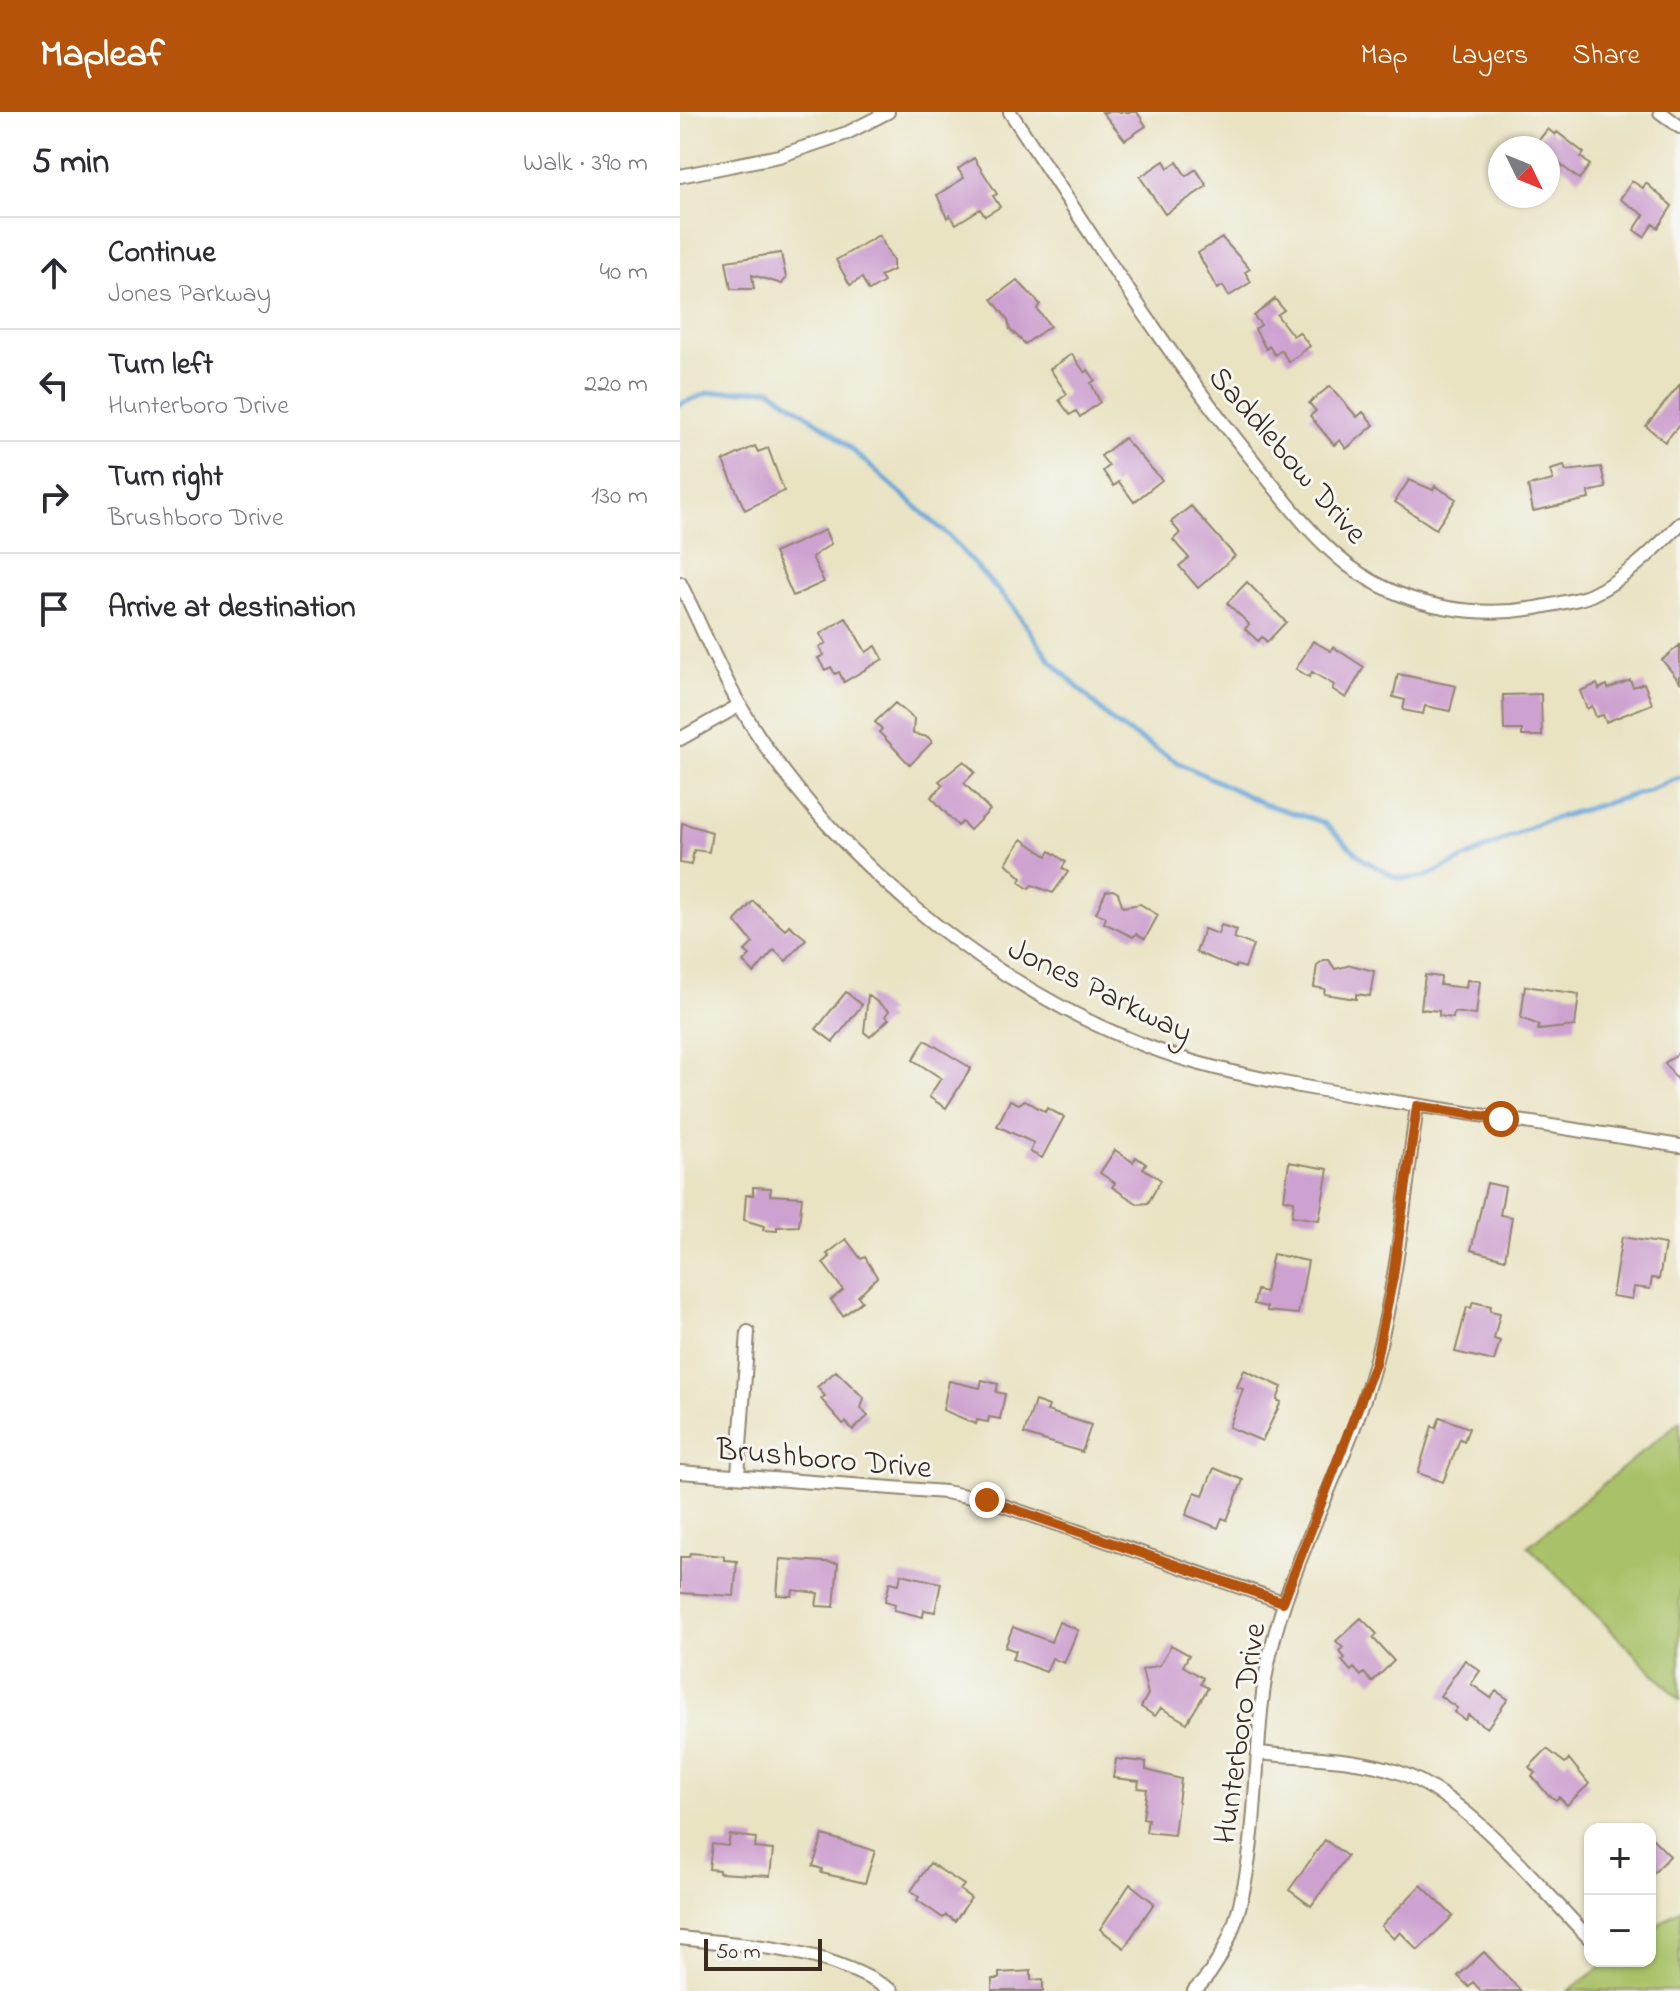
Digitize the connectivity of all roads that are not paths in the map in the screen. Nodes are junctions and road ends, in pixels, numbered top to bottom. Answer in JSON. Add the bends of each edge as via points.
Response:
{"nodes":[{"id":1,"x":888,"y":112,"type":"edge"},
{"id":2,"x":1010,"y":112,"type":"edge"},
{"id":3,"x":1660,"y":112,"type":"edge"},
{"id":4,"x":1680,"y":127,"type":"edge"},
{"id":5,"x":680,"y":176,"type":"edge"},
{"id":6,"x":1680,"y":524,"type":"edge"},
{"id":7,"x":680,"y":583,"type":"edge"},
{"id":8,"x":740,"y":705,"type":"junction"},
{"id":9,"x":680,"y":739,"type":"edge"},
{"id":10,"x":1417,"y":1106,"type":"junction"},
{"id":11,"x":1680,"y":1146,"type":"edge"},
{"id":12,"x":748,"y":1332,"type":"dead end"},
{"id":13,"x":680,"y":1472,"type":"edge"},
{"id":14,"x":738,"y":1475,"type":"junction"},
{"id":15,"x":1283,"y":1602,"type":"junction"},
{"id":16,"x":1259,"y":1753,"type":"junction"},
{"id":17,"x":1584,"y":1933,"type":"edge"},
{"id":18,"x":680,"y":1938,"type":"edge"},
{"id":19,"x":892,"y":1991,"type":"edge"},
{"id":20,"x":1194,"y":1991,"type":"edge"}],
"edges":[{"from":1,"to":5,"type":"street","via":[[847,133],[779,156]]},
{"from":2,"to":6,"type":"street","name":"Saddlebow Drive","via":[[1197,392],[1306,523],[1348,565],[1379,585],[1476,614],[1531,610],[1590,596],[1644,560]]},
{"from":3,"to":4,"type":"street"},
{"from":7,"to":8,"type":"street","name":"Jones Parkway"},
{"from":8,"to":9,"type":"street"},
{"from":8,"to":10,"type":"street","name":"Jones Parkway","via":[[787,775],[839,835],[932,922],[995,969],[1116,1031],[1194,1062]]},
{"from":10,"to":11,"type":"street","name":"Jones Parkway"},
{"from":10,"to":15,"type":"street","name":"Hunterboro Drive","via":[[1375,1364]]},
{"from":12,"to":14,"type":"street"},
{"from":13,"to":14,"type":"street","name":"Brushboro Drive"},
{"from":14,"to":15,"type":"street","name":"Brushboro Drive","via":[[987,1500]]},
{"from":15,"to":16,"type":"street","name":"Hunterboro Drive","via":[[1262,1700]]},
{"from":16,"to":17,"type":"street","via":[[1367,1764],[1434,1787],[1465,1811]]},
{"from":16,"to":20,"type":"street","name":"Hunterboro Drive","via":[[1243,1896],[1228,1940]]},
{"from":18,"to":19,"type":"street","via":[[821,1955],[858,1969]]}]}
